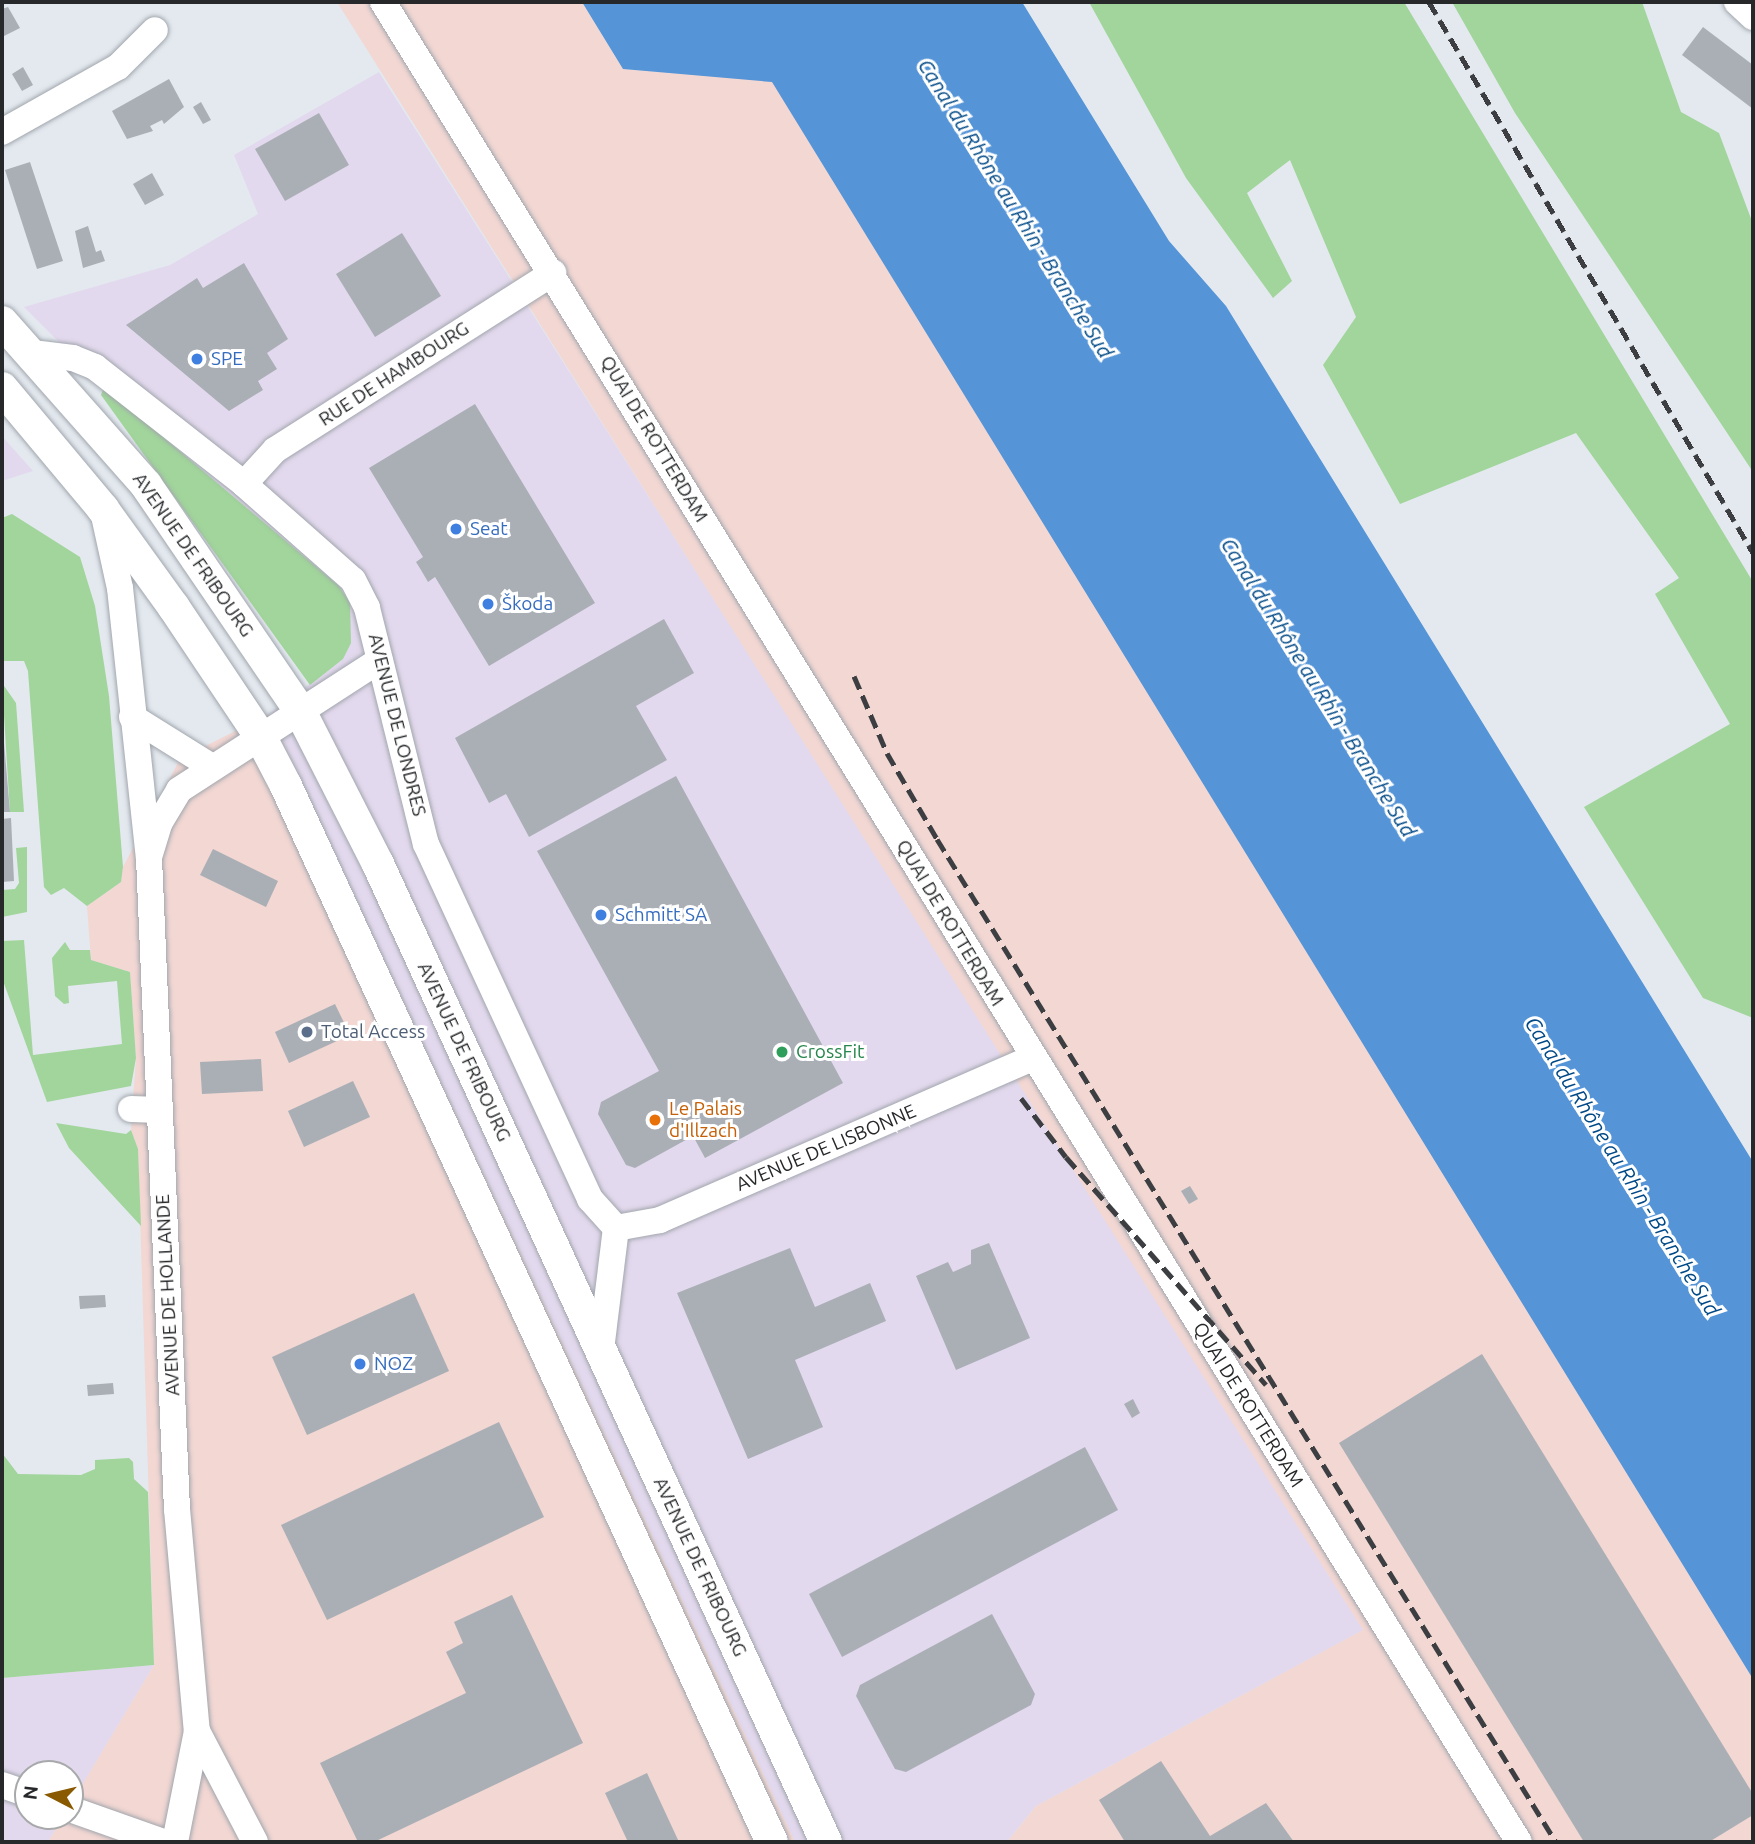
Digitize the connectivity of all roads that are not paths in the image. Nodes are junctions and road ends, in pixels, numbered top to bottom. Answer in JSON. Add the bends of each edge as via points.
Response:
{"nodes":[{"id":1,"x":383,"y":2,"type":"edge"},
{"id":2,"x":1737,"y":2,"type":"edge"},
{"id":3,"x":1753,"y":18,"type":"edge"},
{"id":4,"x":155,"y":30,"type":"dead end"},
{"id":5,"x":2,"y":132,"type":"edge"},
{"id":6,"x":553,"y":273,"type":"junction"},
{"id":7,"x":2,"y":322,"type":"edge"},
{"id":8,"x":32,"y":353,"type":"junction"},
{"id":9,"x":2,"y":388,"type":"edge"},
{"id":10,"x":244,"y":484,"type":"junction"},
{"id":11,"x":103,"y":509,"type":"junction"},
{"id":12,"x":380,"y":660,"type":"junction"},
{"id":13,"x":300,"y":711,"type":"junction"},
{"id":14,"x":132,"y":718,"type":"junction"},
{"id":15,"x":260,"y":737,"type":"junction"},
{"id":16,"x":212,"y":767,"type":"junction"},
{"id":17,"x":149,"y":858,"type":"junction"},
{"id":18,"x":1032,"y":1058,"type":"junction"},
{"id":19,"x":131,"y":1109,"type":"dead end"},
{"id":20,"x":159,"y":1110,"type":"junction"},
{"id":21,"x":616,"y":1228,"type":"junction"},
{"id":22,"x":601,"y":1350,"type":"junction"},
{"id":23,"x":197,"y":1731,"type":"junction"},
{"id":24,"x":84,"y":1814,"type":"edge"},
{"id":25,"x":163,"y":1842,"type":"edge"},
{"id":26,"x":175,"y":1842,"type":"edge"},
{"id":27,"x":255,"y":1842,"type":"edge"},
{"id":28,"x":772,"y":1842,"type":"edge"},
{"id":29,"x":826,"y":1842,"type":"edge"},
{"id":30,"x":1519,"y":1842,"type":"edge"}],
"edges":[{"from":1,"to":6,"type":"street","name":"QUAI DE ROTTERDAM"},
{"from":2,"to":3,"type":"street"},
{"from":4,"to":5,"type":"street","via":[[118,67]]},
{"from":6,"to":10,"type":"street","name":"RUE DE HAMBOURG","via":[[275,450]]},
{"from":6,"to":18,"type":"street","name":"QUAI DE ROTTERDAM"},
{"from":7,"to":8,"type":"main road","name":"AVENUE DE FRIBOURG"},
{"from":8,"to":10,"type":"street","name":"AVENUE DE LONDRES","via":[[73,358],[95,367]]},
{"from":8,"to":13,"type":"main road","name":"AVENUE DE FRIBOURG","via":[[146,485]]},
{"from":9,"to":11,"type":"main road"},
{"from":10,"to":12,"type":"street","name":"AVENUE DE LONDRES","via":[[353,580],[367,608]]},
{"from":11,"to":14,"type":"street","name":"AVENUE DE HOLLANDE","via":[[120,588]]},
{"from":11,"to":15,"type":"main road"},
{"from":12,"to":13,"type":"street","name":"AVENUE DE HOLLANDE"},
{"from":12,"to":21,"type":"street","name":"AVENUE DE LONDRES","via":[[426,844],[590,1199]]},
{"from":13,"to":15,"type":"street","name":"AVENUE DE HOLLANDE"},
{"from":13,"to":22,"type":"main road","name":"AVENUE DE FRIBOURG","via":[[379,864]]},
{"from":14,"to":16,"type":"street"},
{"from":14,"to":17,"type":"street","name":"AVENUE DE HOLLANDE"},
{"from":15,"to":16,"type":"street","name":"AVENUE DE HOLLANDE"},
{"from":15,"to":28,"type":"main road","via":[[384,994]]},
{"from":16,"to":17,"type":"street","name":"AVENUE DE HOLLANDE","via":[[170,801]]},
{"from":17,"to":20,"type":"street","name":"AVENUE DE HOLLANDE"},
{"from":18,"to":21,"type":"street","name":"AVENUE DE LISBONNE","via":[[660,1220]]},
{"from":18,"to":30,"type":"street","name":"QUAI DE ROTTERDAM"},
{"from":19,"to":20,"type":"street"},
{"from":20,"to":23,"type":"street","name":"AVENUE DE HOLLANDE","via":[[177,1509]]},
{"from":21,"to":22,"type":"street"},
{"from":22,"to":29,"type":"main road","name":"AVENUE DE FRIBOURG"},
{"from":23,"to":26,"type":"street","name":"AVENUE DE HOLLANDE"},
{"from":23,"to":27,"type":"street","name":"AVENUE DE HOLLANDE"},
{"from":24,"to":25,"type":"street"}]}
